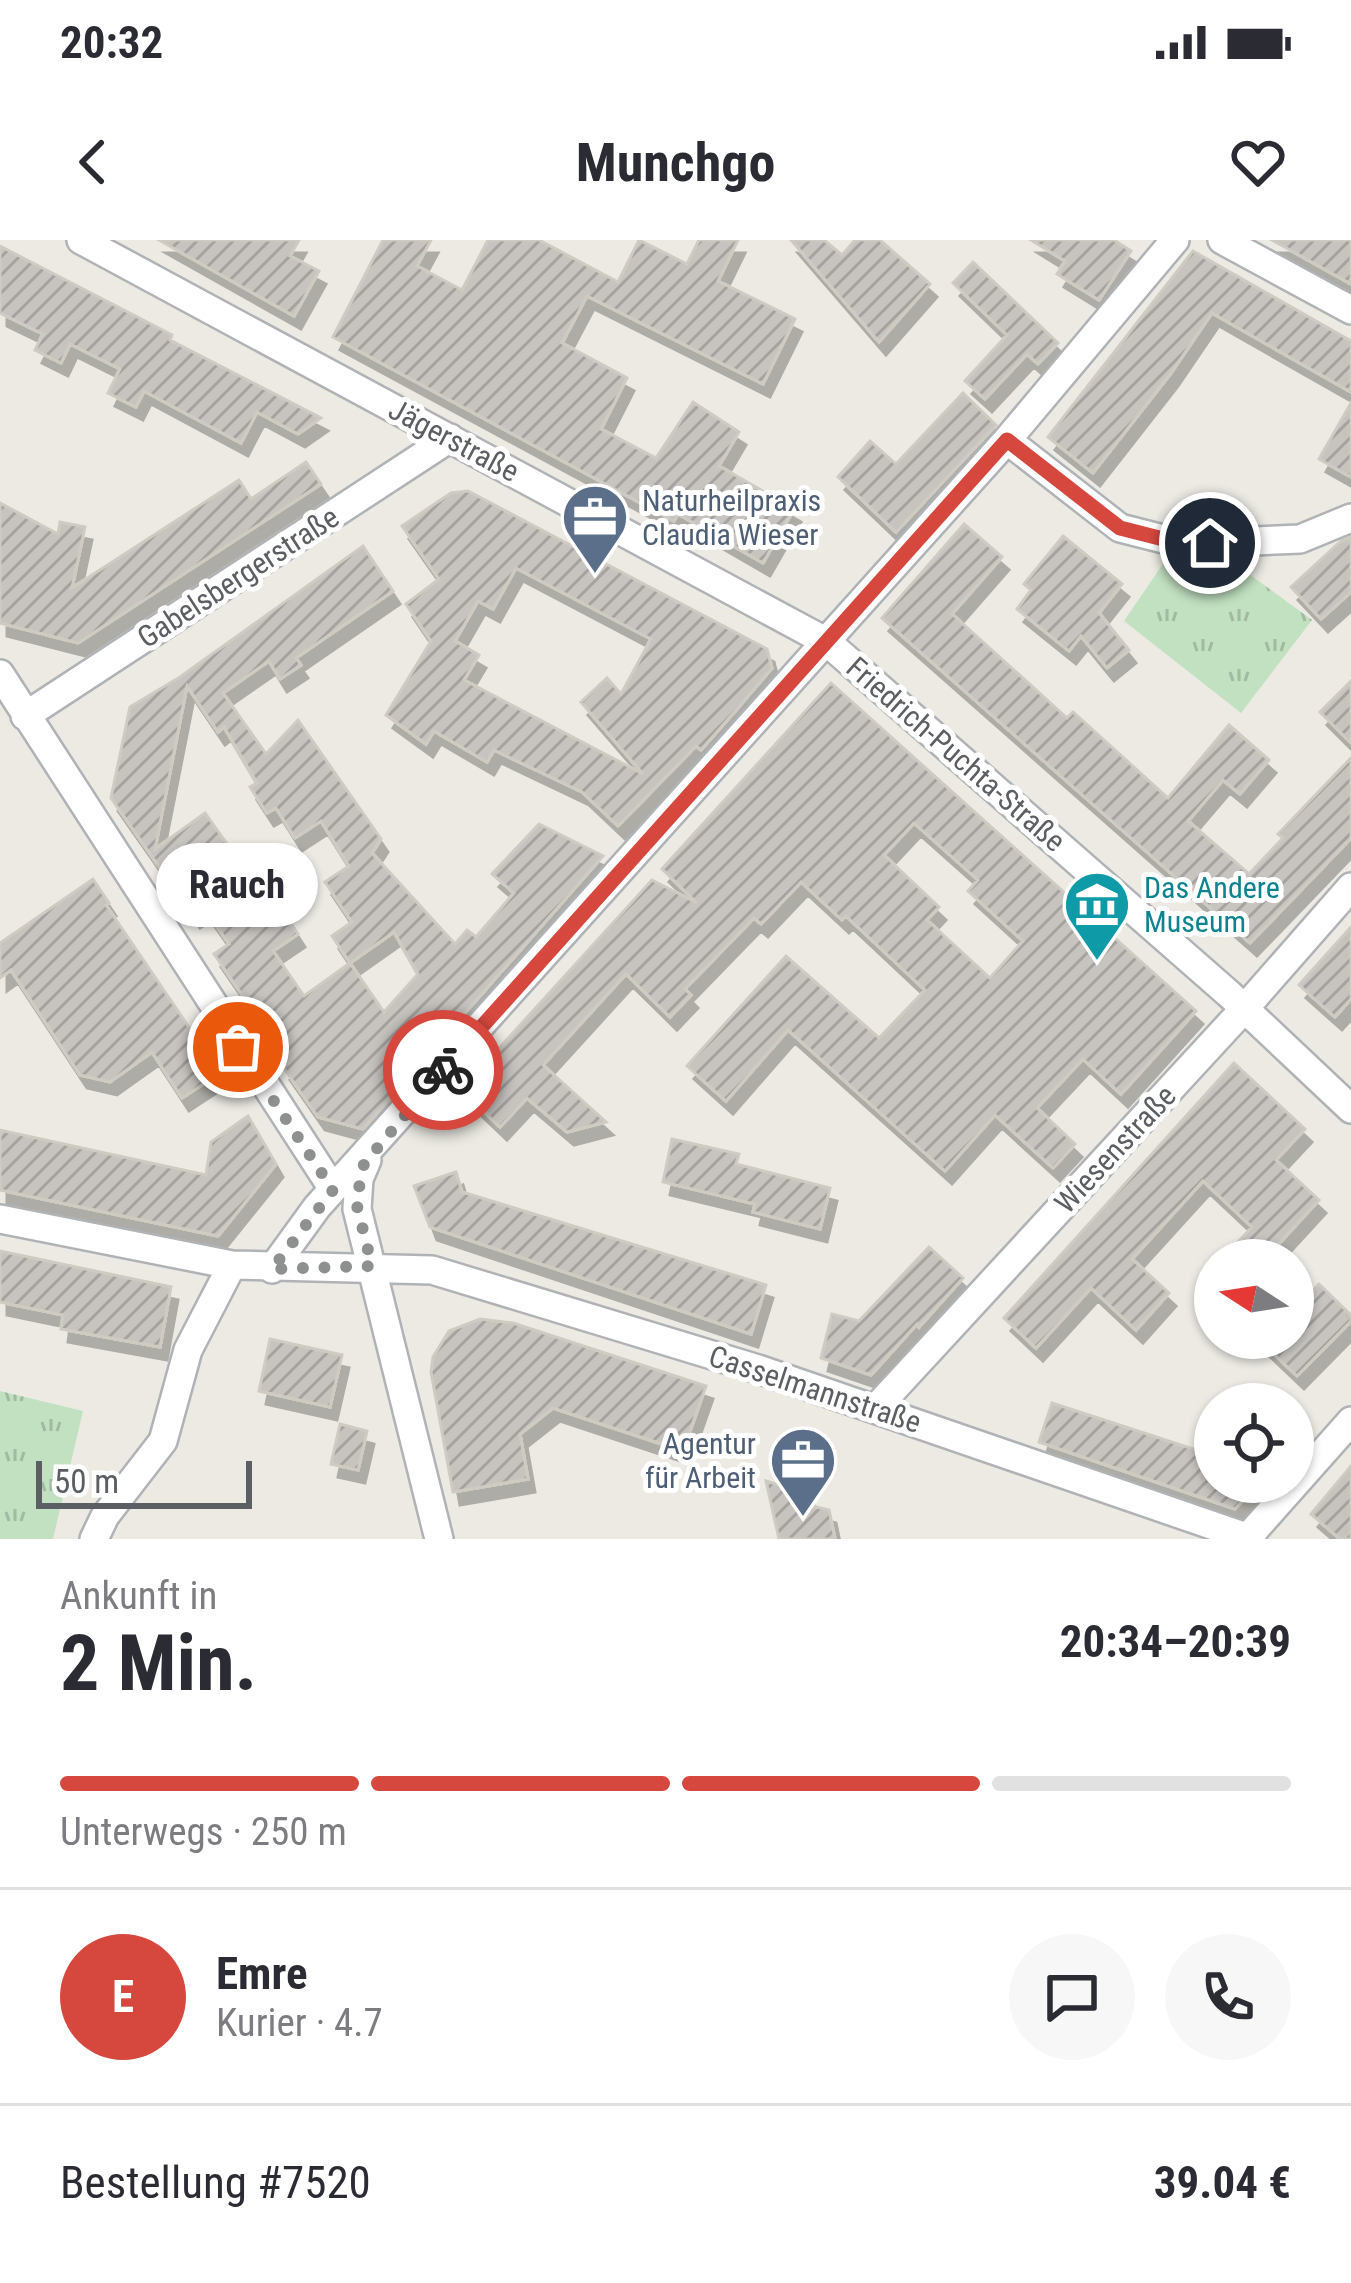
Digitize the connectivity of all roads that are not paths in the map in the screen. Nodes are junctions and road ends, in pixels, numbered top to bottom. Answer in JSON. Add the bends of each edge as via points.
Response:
{"nodes":[{"id":1,"x":81,"y":240,"type":"edge"},
{"id":2,"x":1175,"y":240,"type":"edge"},
{"id":3,"x":1222,"y":240,"type":"edge"},
{"id":4,"x":1351,"y":310,"type":"edge"},
{"id":5,"x":450,"y":438,"type":"junction"},
{"id":6,"x":1007,"y":440,"type":"junction"},
{"id":7,"x":1351,"y":518,"type":"edge"},
{"id":8,"x":827,"y":642,"type":"junction"},
{"id":9,"x":0,"y":674,"type":"edge"},
{"id":10,"x":26,"y":716,"type":"junction"},
{"id":11,"x":1351,"y":887,"type":"edge"},
{"id":12,"x":1244,"y":1009,"type":"junction"},
{"id":13,"x":1351,"y":1109,"type":"edge"},
{"id":14,"x":375,"y":1146,"type":"junction"},
{"id":15,"x":333,"y":1190,"type":"junction"},
{"id":16,"x":0,"y":1219,"type":"edge"},
{"id":17,"x":232,"y":1265,"type":"junction"},
{"id":18,"x":372,"y":1266,"type":"junction"},
{"id":19,"x":272,"y":1269,"type":"junction"},
{"id":20,"x":876,"y":1408,"type":"junction"},
{"id":21,"x":1351,"y":1421,"type":"edge"},
{"id":22,"x":1250,"y":1538,"type":"edge"},
{"id":23,"x":94,"y":1539,"type":"edge"},
{"id":24,"x":439,"y":1539,"type":"edge"}],
"edges":[{"from":1,"to":5,"type":"street","name":"Jägerstraße"},
{"from":2,"to":6,"type":"street"},
{"from":3,"to":4,"type":"street"},
{"from":5,"to":8,"type":"street","name":"Jägerstraße"},
{"from":5,"to":10,"type":"street","name":"Gabelsbergerstraße"},
{"from":6,"to":7,"type":"street","via":[[1120,528],[1183,544],[1300,539]]},
{"from":6,"to":8,"type":"street"},
{"from":8,"to":12,"type":"street","name":"Friedrich-Puchta-Straße"},
{"from":8,"to":14,"type":"street"},
{"from":9,"to":10,"type":"street"},
{"from":10,"to":15,"type":"street"},
{"from":11,"to":12,"type":"street","name":"Wiesenstraße"},
{"from":12,"to":13,"type":"street","name":"Friedrich-Puchta-Straße"},
{"from":12,"to":20,"type":"street","name":"Wiesenstraße"},
{"from":14,"to":15,"type":"street"},
{"from":14,"to":18,"type":"street","via":[[356,1195]]},
{"from":15,"to":19,"type":"street"},
{"from":16,"to":17,"type":"street","name":"Casselmannstraße"},
{"from":17,"to":19,"type":"street","name":"Casselmannstraße"},
{"from":17,"to":23,"type":"street","via":[[188,1350],[163,1442]]},
{"from":18,"to":19,"type":"street","name":"Casselmannstraße"},
{"from":18,"to":20,"type":"street","name":"Casselmannstraße","via":[[454,1275]]},
{"from":18,"to":24,"type":"street"},
{"from":20,"to":22,"type":"street","name":"Casselmannstraße"},
{"from":21,"to":22,"type":"street"}]}
